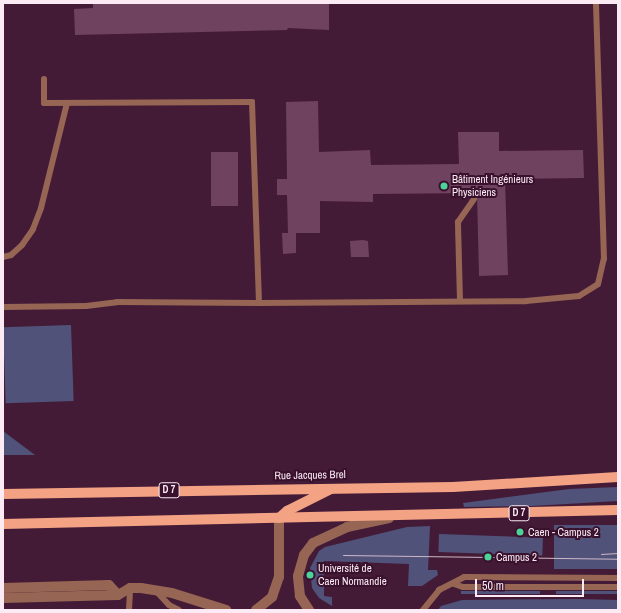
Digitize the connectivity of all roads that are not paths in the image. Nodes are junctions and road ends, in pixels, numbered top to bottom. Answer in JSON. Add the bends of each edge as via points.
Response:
{"nodes":[{"id":1,"x":596,"y":3,"type":"edge"},
{"id":2,"x":44,"y":79,"type":"dead end"},
{"id":3,"x":67,"y":103,"type":"junction"},
{"id":4,"x":474,"y":198,"type":"dead end"},
{"id":5,"x":3,"y":257,"type":"edge"},
{"id":6,"x":460,"y":301,"type":"junction"},
{"id":7,"x":260,"y":303,"type":"junction"},
{"id":8,"x":3,"y":307,"type":"edge"},
{"id":9,"x":618,"y":477,"type":"edge"},
{"id":10,"x":335,"y":487,"type":"junction"},
{"id":11,"x":3,"y":494,"type":"edge"},
{"id":12,"x":618,"y":510,"type":"edge"},
{"id":13,"x":396,"y":516,"type":"junction"},
{"id":14,"x":279,"y":518,"type":"junction"},
{"id":15,"x":3,"y":524,"type":"edge"},
{"id":16,"x":618,"y":578,"type":"edge"},
{"id":17,"x":454,"y":584,"type":"junction"},
{"id":18,"x":618,"y":586,"type":"edge"},
{"id":19,"x":3,"y":588,"type":"edge"},
{"id":20,"x":130,"y":588,"type":"junction"},
{"id":21,"x":156,"y":590,"type":"junction"},
{"id":22,"x":118,"y":595,"type":"junction"},
{"id":23,"x":3,"y":598,"type":"edge"},
{"id":24,"x":128,"y":610,"type":"edge"},
{"id":25,"x":179,"y":610,"type":"edge"},
{"id":26,"x":226,"y":610,"type":"edge"},
{"id":27,"x":256,"y":610,"type":"edge"},
{"id":28,"x":309,"y":610,"type":"edge"},
{"id":29,"x":423,"y":610,"type":"edge"}],
"edges":[{"from":1,"to":6,"type":"lane","via":[[604,251],[598,284],[579,296],[526,301]]},
{"from":2,"to":3,"type":"lane","via":[[44,103]]},
{"from":3,"to":5,"type":"lane","via":[[41,208],[33,229],[22,245],[11,255]]},
{"from":3,"to":7,"type":"lane","via":[[252,102]]},
{"from":4,"to":6,"type":"lane","via":[[458,222]]},
{"from":6,"to":7,"type":"lane"},
{"from":7,"to":8,"type":"lane","via":[[117,302],[86,306]]},
{"from":9,"to":10,"type":"main road","name":"Rue Jacques Brel","number":"D 7","via":[[453,487]]},
{"from":10,"to":11,"type":"main road","name":"Rue Jacques Brel","number":"D 7"},
{"from":10,"to":14,"type":"main road","via":[[287,511]]},
{"from":12,"to":13,"type":"main road","number":"D 7"},
{"from":13,"to":14,"type":"main road","number":"D 7"},
{"from":13,"to":28,"type":"street","via":[[347,527],[313,543],[304,555],[298,576],[300,596]]},
{"from":14,"to":15,"type":"main road","number":"D 7"},
{"from":14,"to":27,"type":"street","via":[[279,577],[272,597]]},
{"from":16,"to":17,"type":"lane","via":[[464,577]]},
{"from":17,"to":18,"type":"lane","via":[[463,587]]},
{"from":17,"to":29,"type":"lane","via":[[439,590]]},
{"from":19,"to":22,"type":"street","via":[[109,585]]},
{"from":20,"to":21,"type":"street"},
{"from":20,"to":22,"type":"street"},
{"from":20,"to":24,"type":"lane"},
{"from":21,"to":25,"type":"lane","via":[[165,601]]},
{"from":21,"to":26,"type":"street"},
{"from":22,"to":23,"type":"street"}]}
